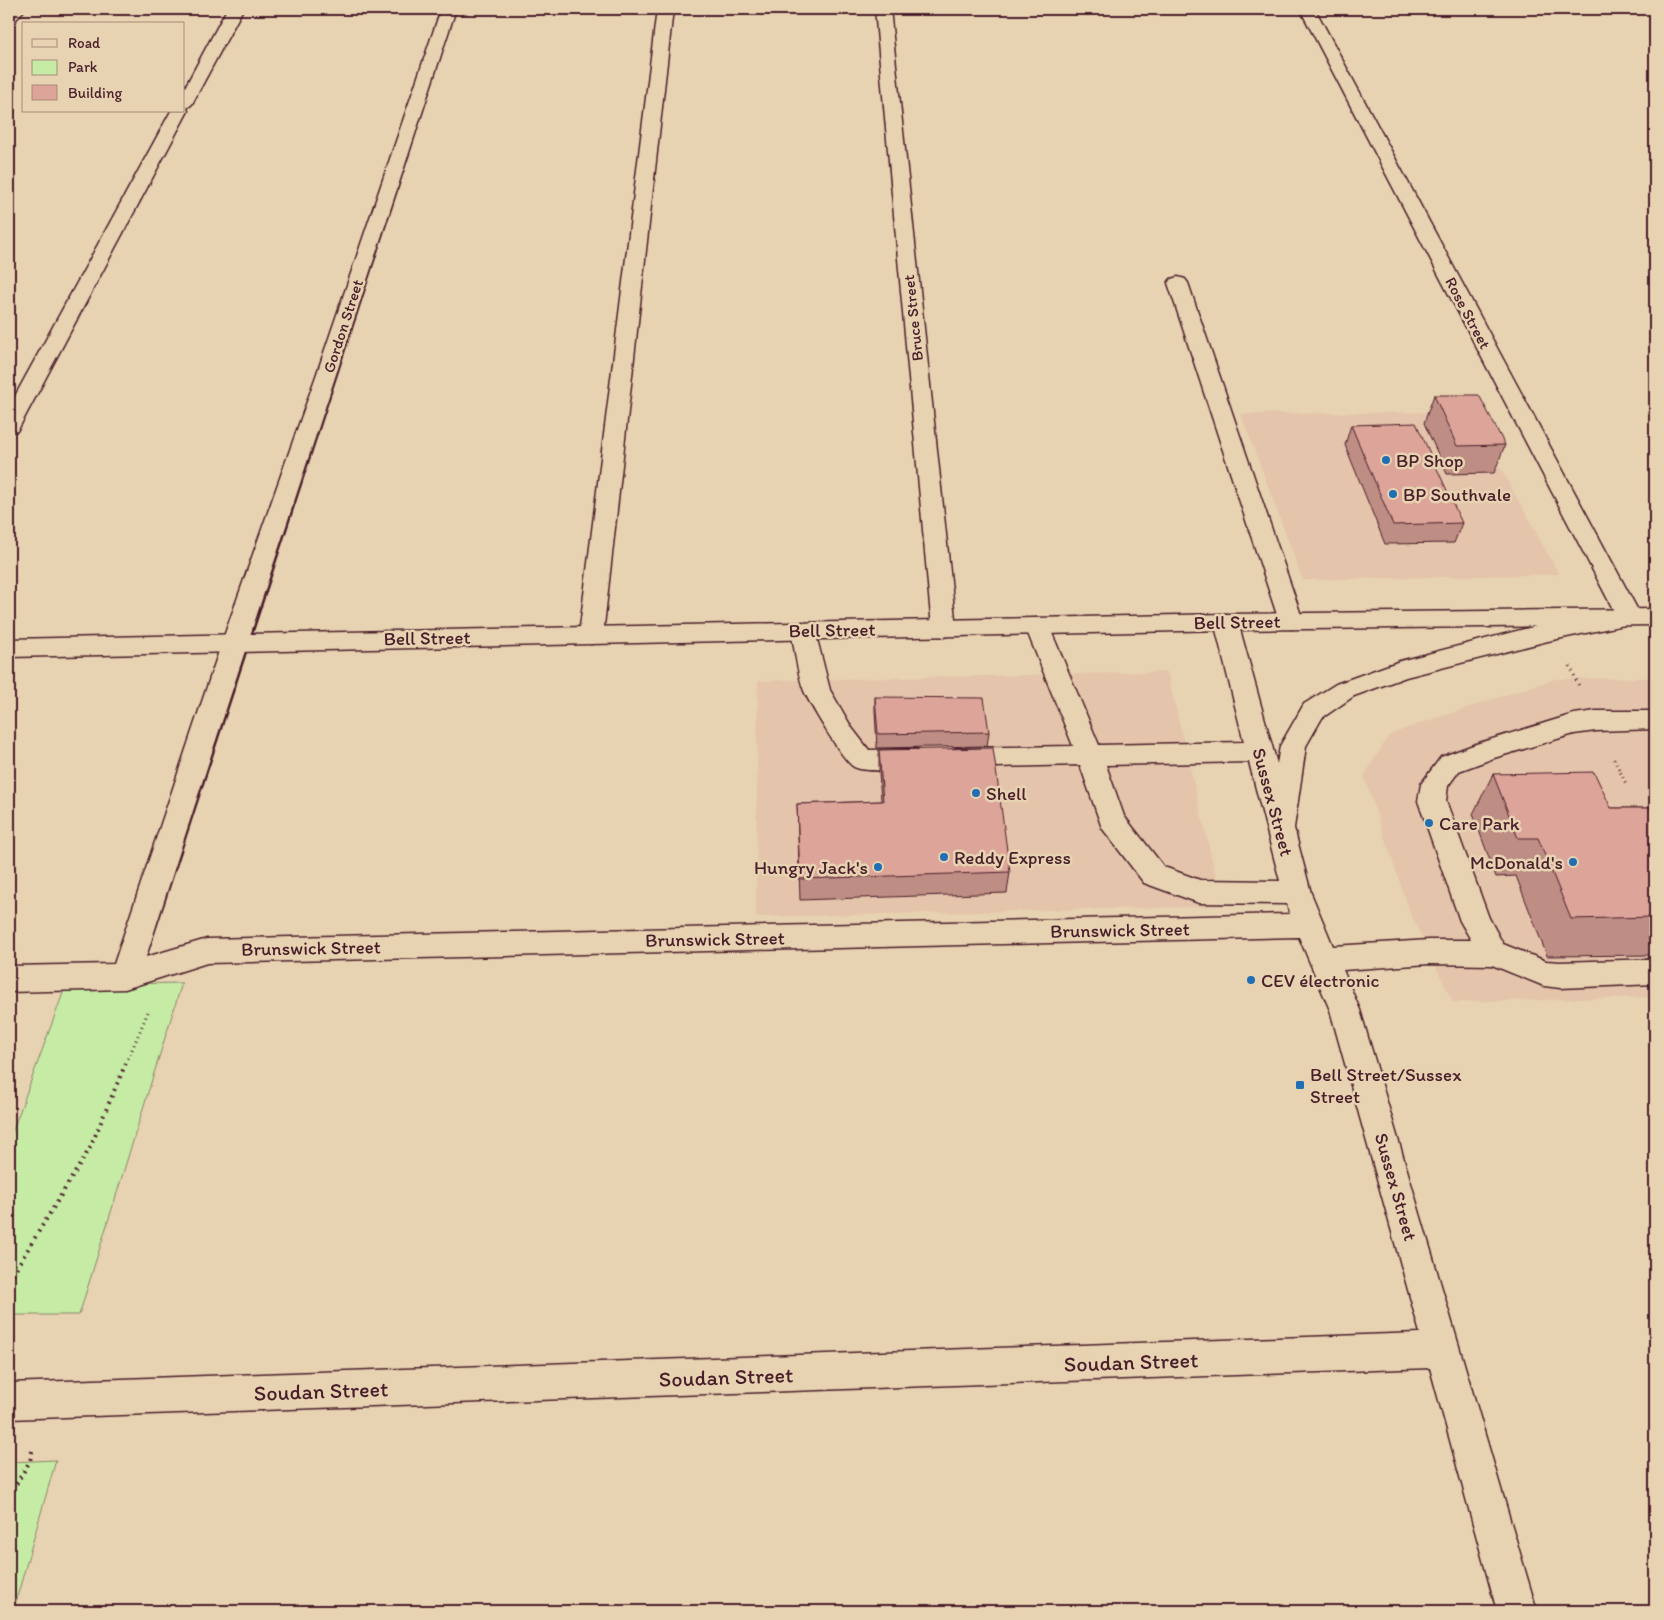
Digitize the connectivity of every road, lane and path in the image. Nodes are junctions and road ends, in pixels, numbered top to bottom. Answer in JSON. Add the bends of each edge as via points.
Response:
{"nodes":[{"id":1,"x":17,"y":9,"type":"edge"},
{"id":2,"x":235,"y":9,"type":"edge"},
{"id":3,"x":448,"y":9,"type":"edge"},
{"id":4,"x":665,"y":9,"type":"edge"},
{"id":5,"x":882,"y":9,"type":"edge"},
{"id":6,"x":1308,"y":9,"type":"edge"},
{"id":7,"x":9,"y":19,"type":"edge"},
{"id":8,"x":185,"y":102,"type":"edge"},
{"id":9,"x":179,"y":112,"type":"edge"},
{"id":10,"x":1178,"y":283,"type":"dead end"},
{"id":11,"x":9,"y":426,"type":"edge"},
{"id":12,"x":1629,"y":616,"type":"junction"},
{"id":13,"x":1655,"y":617,"type":"edge"},
{"id":14,"x":1291,"y":621,"type":"junction"},
{"id":15,"x":1226,"y":622,"type":"junction"},
{"id":16,"x":1037,"y":626,"type":"junction"},
{"id":17,"x":944,"y":628,"type":"junction"},
{"id":18,"x":803,"y":631,"type":"junction"},
{"id":19,"x":591,"y":635,"type":"junction"},
{"id":20,"x":234,"y":642,"type":"junction"},
{"id":21,"x":9,"y":648,"type":"edge"},
{"id":22,"x":1655,"y":720,"type":"edge"},
{"id":23,"x":1260,"y":752,"type":"junction"},
{"id":24,"x":1090,"y":755,"type":"junction"},
{"id":25,"x":1280,"y":829,"type":"junction"},
{"id":26,"x":1298,"y":893,"type":"junction"},
{"id":27,"x":1309,"y":926,"type":"junction"},
{"id":28,"x":1493,"y":953,"type":"junction"},
{"id":29,"x":1324,"y":959,"type":"junction"},
{"id":30,"x":165,"y":964,"type":"junction"},
{"id":31,"x":1655,"y":972,"type":"edge"},
{"id":32,"x":126,"y":976,"type":"junction"},
{"id":33,"x":9,"y":979,"type":"edge"},
{"id":34,"x":9,"y":1280,"type":"edge"},
{"id":35,"x":1443,"y":1350,"type":"junction"},
{"id":36,"x":9,"y":1401,"type":"edge"},
{"id":37,"x":1517,"y":1611,"type":"edge"}],
"edges":[{"from":1,"to":7,"type":"main road"},
{"from":2,"to":8,"type":"main road"},
{"from":3,"to":20,"type":"main road","name":"Gordon Street"},
{"from":4,"to":19,"type":"main road"},
{"from":5,"to":17,"type":"main road","name":"Bruce Street"},
{"from":6,"to":12,"type":"main road","name":"Rose Street"},
{"from":9,"to":11,"type":"main road"},
{"from":10,"to":14,"type":"main road"},
{"from":12,"to":13,"type":"main road","name":"Bell Street"},
{"from":12,"to":14,"type":"main road","name":"Bell Street"},
{"from":12,"to":25,"type":"main road","via":[[1548,632],[1400,670],[1345,690],[1313,711],[1293,746]]},
{"from":14,"to":15,"type":"main road","name":"Bell Street"},
{"from":15,"to":16,"type":"main road","name":"Bell Street"},
{"from":15,"to":23,"type":"main road","name":"Sussex Street"},
{"from":16,"to":17,"type":"main road","name":"Bell Street"},
{"from":16,"to":24,"type":"main road"},
{"from":17,"to":18,"type":"main road","name":"Bell Street"},
{"from":18,"to":19,"type":"main road","name":"Bell Street"},
{"from":18,"to":24,"type":"main road","via":[[817,690],[862,760]]},
{"from":19,"to":20,"type":"main road","name":"Bell Street"},
{"from":20,"to":21,"type":"main road","name":"Bell Street"},
{"from":20,"to":32,"type":"main road"},
{"from":22,"to":28,"type":"main road","via":[[1574,724],[1450,764],[1435,784],[1432,800],[1475,921]]},
{"from":23,"to":24,"type":"main road"},
{"from":23,"to":25,"type":"main road","name":"Sussex Street"},
{"from":24,"to":26,"type":"main road","via":[[1112,820],[1154,875],[1200,891]]},
{"from":25,"to":26,"type":"main road","name":"Sussex Street"},
{"from":26,"to":27,"type":"main road","name":"Sussex Street"},
{"from":27,"to":29,"type":"main road","name":"Sussex Street"},
{"from":27,"to":30,"type":"main road","name":"Brunswick Street","via":[[207,951]]},
{"from":28,"to":29,"type":"main road","via":[[1429,952]]},
{"from":28,"to":31,"type":"main road","via":[[1544,973],[1560,975]]},
{"from":29,"to":35,"type":"main road","name":"Sussex Street","via":[[1345,1010]]},
{"from":30,"to":32,"type":"main road","name":"Brunswick Street"},
{"from":30,"to":34,"type":"path","via":[[147,1017],[90,1148]]},
{"from":32,"to":33,"type":"main road","name":"Brunswick Street"},
{"from":35,"to":36,"type":"main road","name":"Soudan Street"},
{"from":35,"to":37,"type":"main road","name":"Sussex Street"}]}
